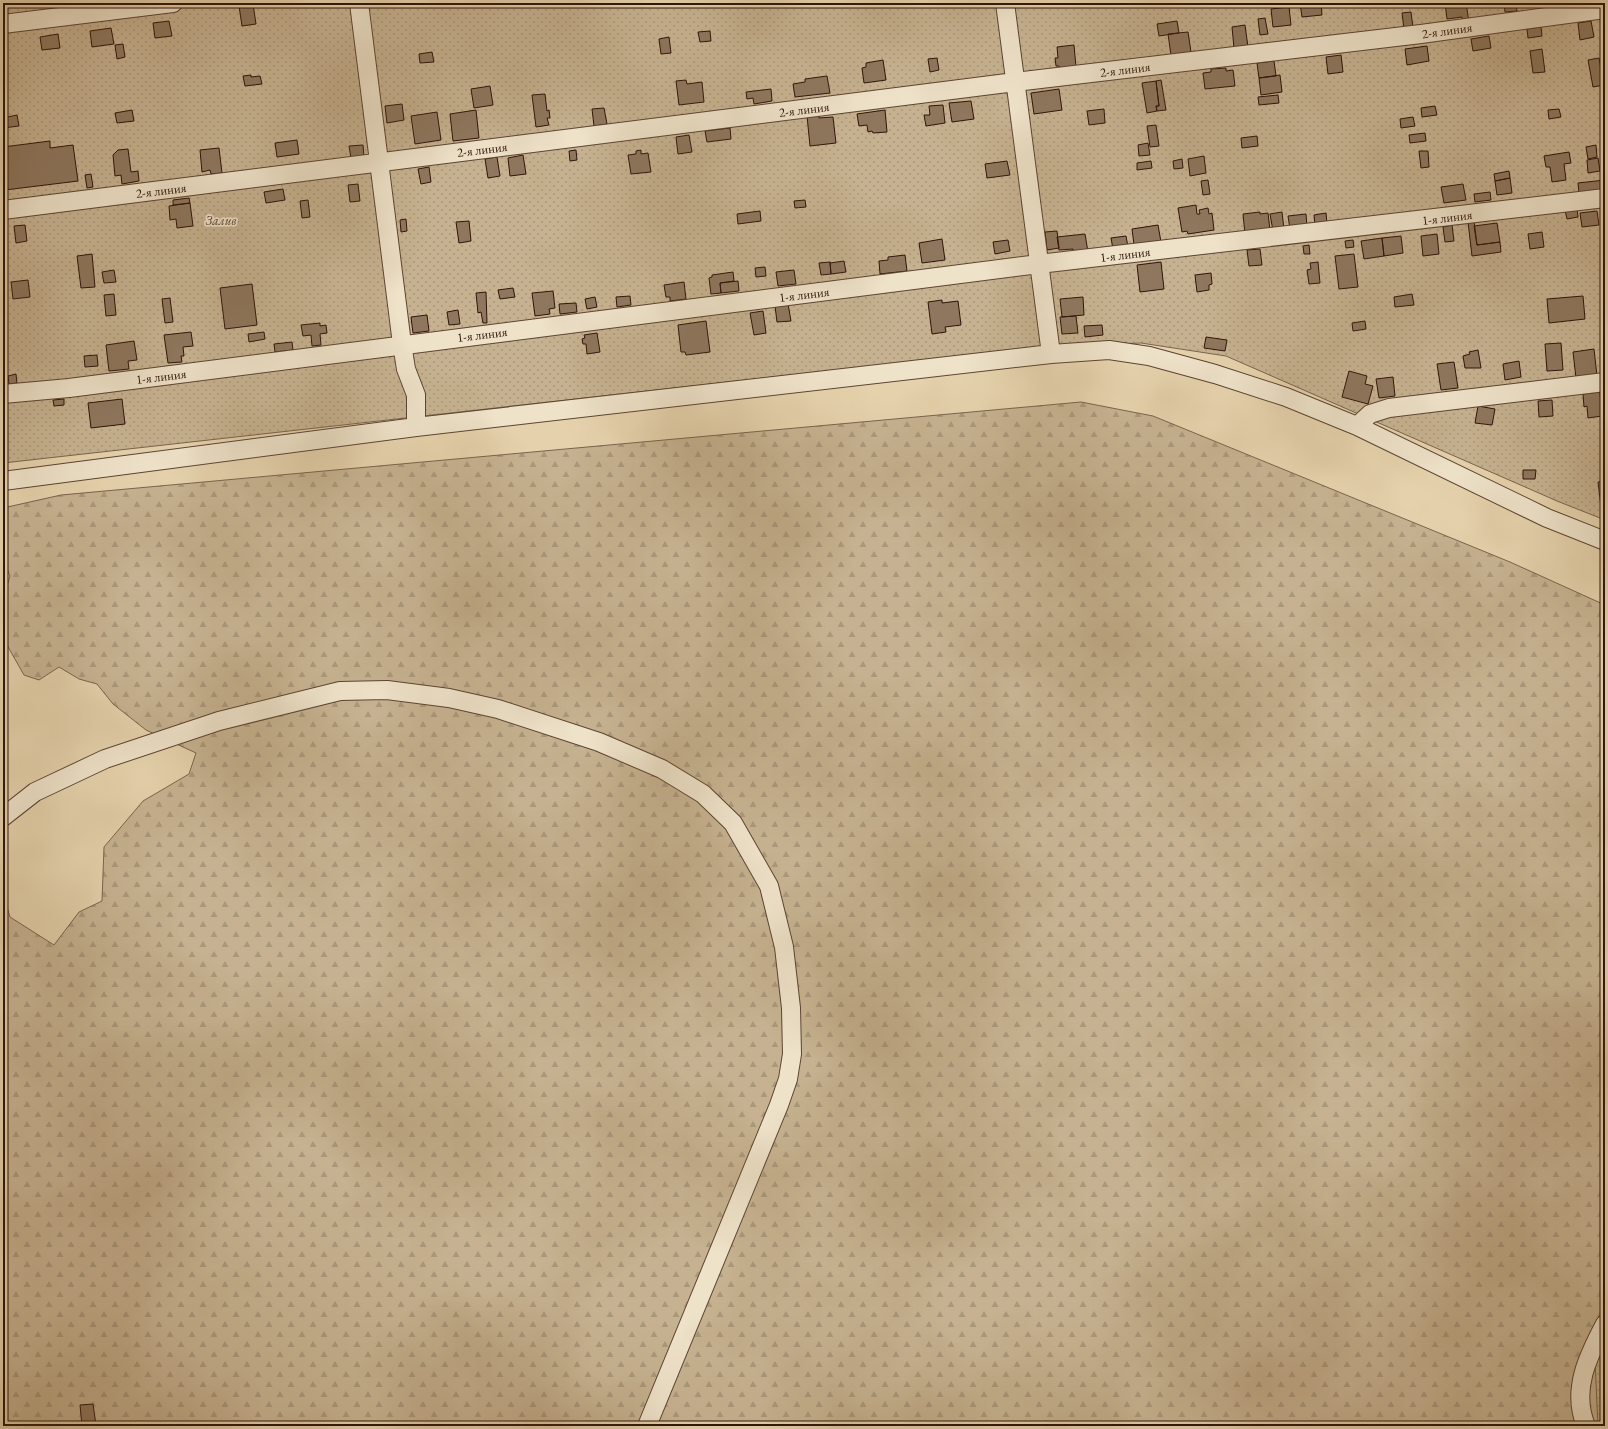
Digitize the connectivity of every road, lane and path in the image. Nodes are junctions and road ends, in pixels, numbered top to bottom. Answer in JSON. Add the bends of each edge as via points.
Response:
{"nodes":[{"id":1,"x":173,"y":3,"type":"edge"},
{"id":2,"x":358,"y":3,"type":"edge"},
{"id":3,"x":1005,"y":3,"type":"edge"},
{"id":4,"x":1605,"y":9,"type":"edge"},
{"id":5,"x":3,"y":24,"type":"edge"},
{"id":6,"x":1015,"y":82,"type":"junction"},
{"id":7,"x":378,"y":162,"type":"junction"},
{"id":8,"x":1605,"y":198,"type":"edge"},
{"id":9,"x":3,"y":210,"type":"edge"},
{"id":10,"x":1039,"y":264,"type":"junction"},
{"id":11,"x":402,"y":344,"type":"junction"},
{"id":12,"x":1051,"y":354,"type":"junction"},
{"id":13,"x":1605,"y":382,"type":"edge"},
{"id":14,"x":3,"y":394,"type":"edge"},
{"id":15,"x":1357,"y":426,"type":"junction"},
{"id":16,"x":416,"y":427,"type":"junction"},
{"id":17,"x":3,"y":481,"type":"edge"},
{"id":18,"x":1605,"y":541,"type":"edge"},
{"id":19,"x":3,"y":817,"type":"edge"},
{"id":20,"x":1605,"y":1324,"type":"edge"},
{"id":21,"x":647,"y":1426,"type":"edge"},
{"id":22,"x":1586,"y":1426,"type":"edge"}],
"edges":[{"from":1,"to":5,"type":"street"},
{"from":2,"to":7,"type":"street"},
{"from":3,"to":6,"type":"street"},
{"from":4,"to":6,"type":"street","name":"2-я линия","via":[[1421,34]]},
{"from":6,"to":7,"type":"street","name":"2-я линия"},
{"from":6,"to":10,"type":"street"},
{"from":7,"to":9,"type":"street","name":"2-я линия"},
{"from":7,"to":11,"type":"street"},
{"from":8,"to":10,"type":"street","name":"1-я линия"},
{"from":10,"to":11,"type":"street","name":"1-я линия"},
{"from":10,"to":12,"type":"street"},
{"from":11,"to":14,"type":"street","name":"1-я линия","via":[[69,388]]},
{"from":11,"to":16,"type":"street","via":[[406,369],[416,395]]},
{"from":12,"to":15,"type":"street","via":[[1109,350],[1149,356],[1222,376]]},
{"from":12,"to":16,"type":"street"},
{"from":13,"to":15,"type":"street","via":[[1389,408],[1370,414]]},
{"from":15,"to":18,"type":"street","via":[[1547,518]]},
{"from":16,"to":17,"type":"street"},
{"from":19,"to":21,"type":"street","via":[[35,792],[105,759],[219,721],[340,691],[387,690],[448,698],[498,709],[599,742],[662,769],[703,794],[733,823],[769,886],[784,947],[791,1008],[792,1054],[780,1105]]},
{"from":20,"to":22,"type":"street","via":[[1594,1344],[1580,1381],[1581,1414]]}]}
